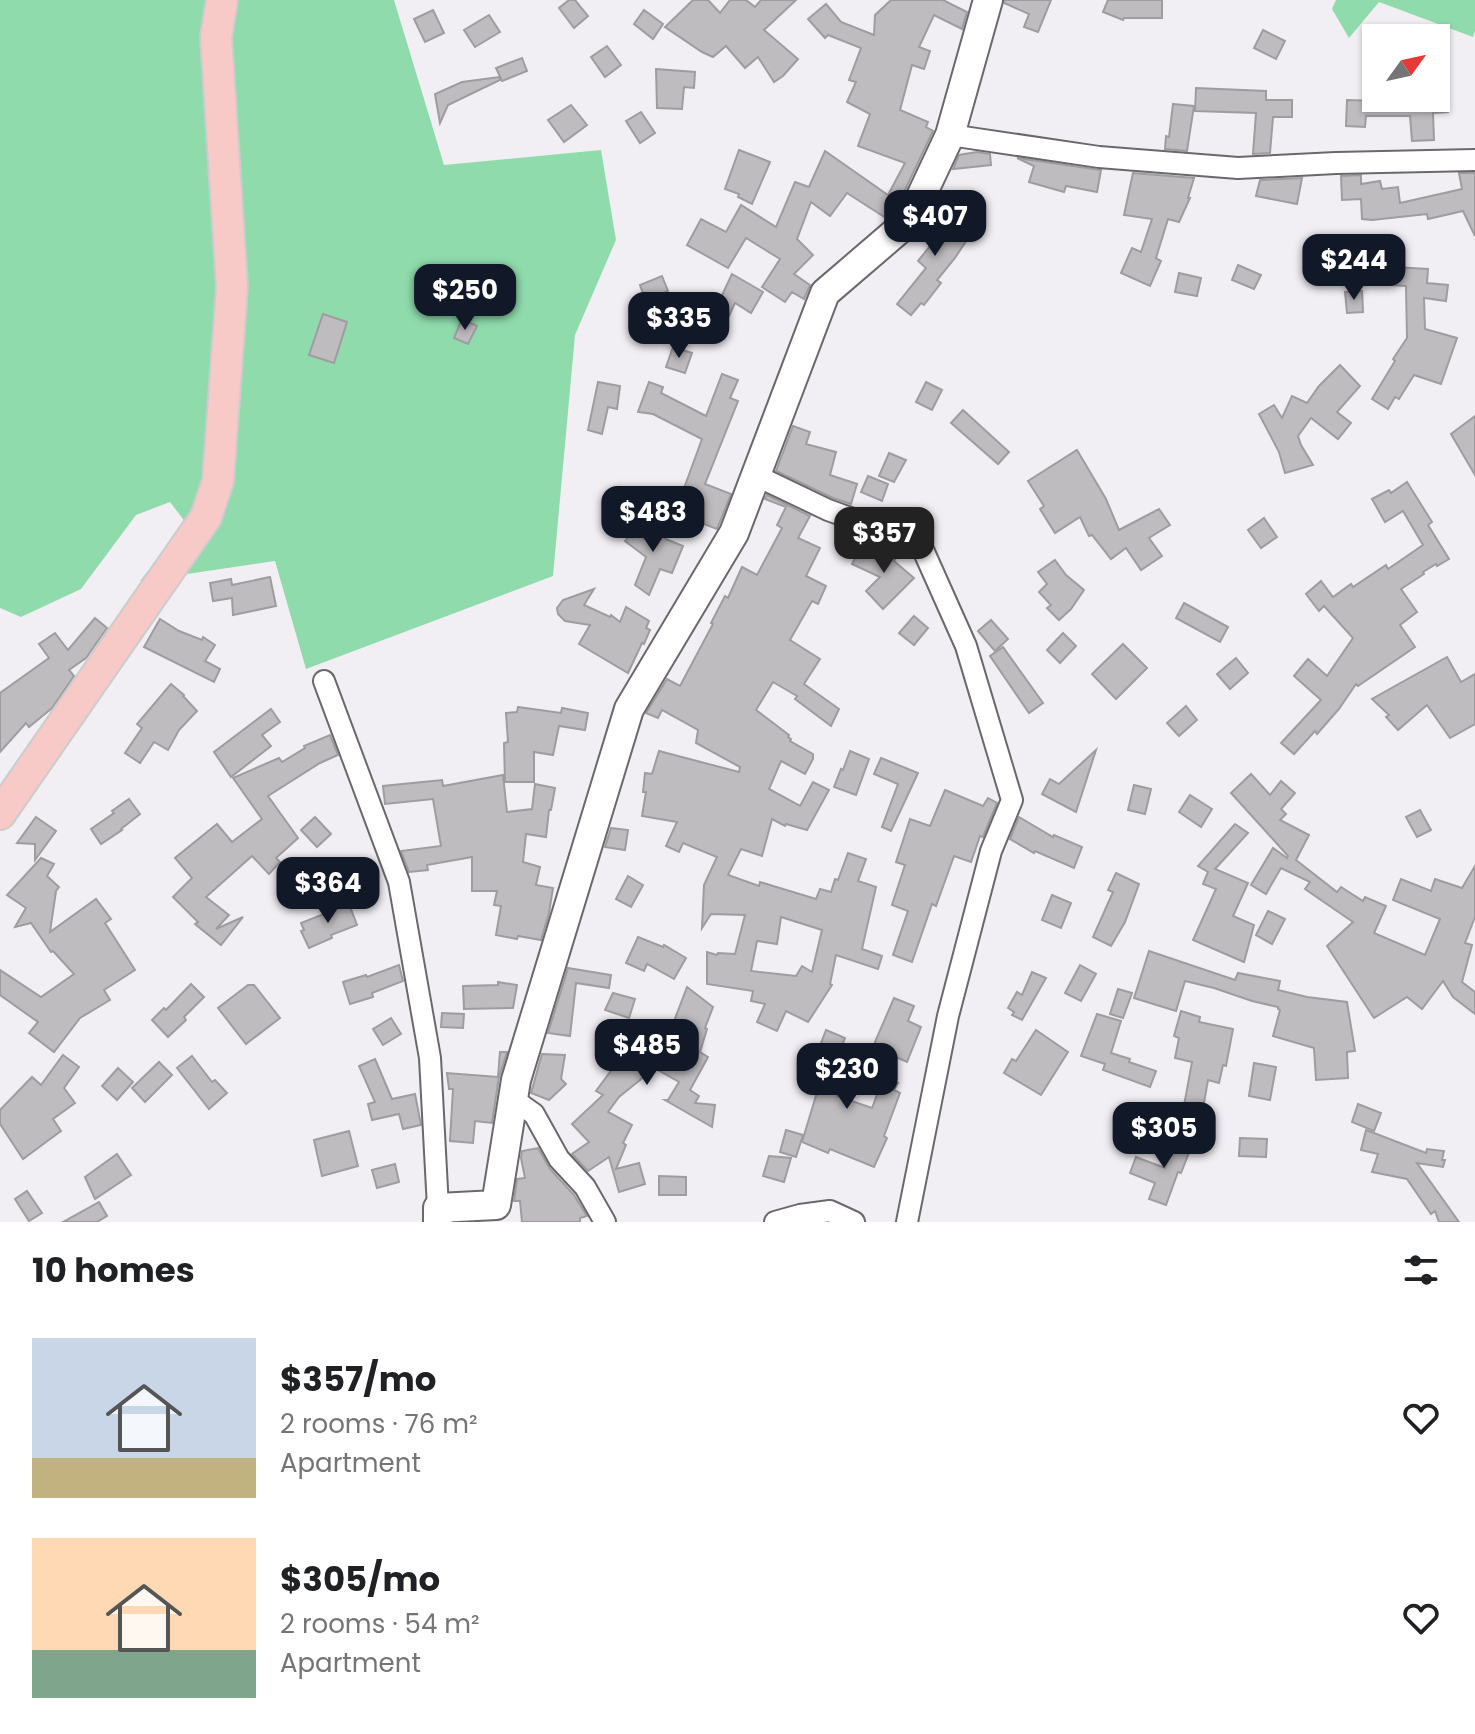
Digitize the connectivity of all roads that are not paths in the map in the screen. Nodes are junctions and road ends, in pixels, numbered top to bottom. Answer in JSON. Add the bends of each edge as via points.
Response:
{"nodes":[{"id":1,"x":222,"y":0,"type":"edge"},
{"id":2,"x":988,"y":0,"type":"edge"},
{"id":3,"x":950,"y":135,"type":"junction"},
{"id":4,"x":1475,"y":160,"type":"edge"},
{"id":5,"x":755,"y":475,"type":"junction"},
{"id":6,"x":324,"y":681,"type":"dead end"},
{"id":7,"x":0,"y":814,"type":"edge"},
{"id":8,"x":513,"y":1099,"type":"junction"},
{"id":9,"x":438,"y":1215,"type":"edge"},
{"id":10,"x":605,"y":1222,"type":"edge"},
{"id":11,"x":775,"y":1222,"type":"edge"},
{"id":12,"x":854,"y":1222,"type":"edge"},
{"id":13,"x":907,"y":1222,"type":"edge"}],
"edges":[{"from":1,"to":7,"type":"main road","via":[[216,37],[232,287],[218,481],[206,517]]},
{"from":2,"to":3,"type":"street"},
{"from":3,"to":4,"type":"street","via":[[1099,157],[1238,168]]},
{"from":3,"to":5,"type":"street","via":[[910,220],[825,293]]},
{"from":5,"to":8,"type":"street","via":[[734,533],[629,709]]},
{"from":5,"to":13,"type":"street","via":[[828,510],[920,543],[966,646],[1012,800],[991,851],[948,1016]]},
{"from":6,"to":9,"type":"street","via":[[399,882],[430,1058]]},
{"from":8,"to":9,"type":"street","via":[[496,1205]]},
{"from":8,"to":10,"type":"street","via":[[534,1114]]},
{"from":11,"to":12,"type":"street","via":[[830,1211]]}]}
